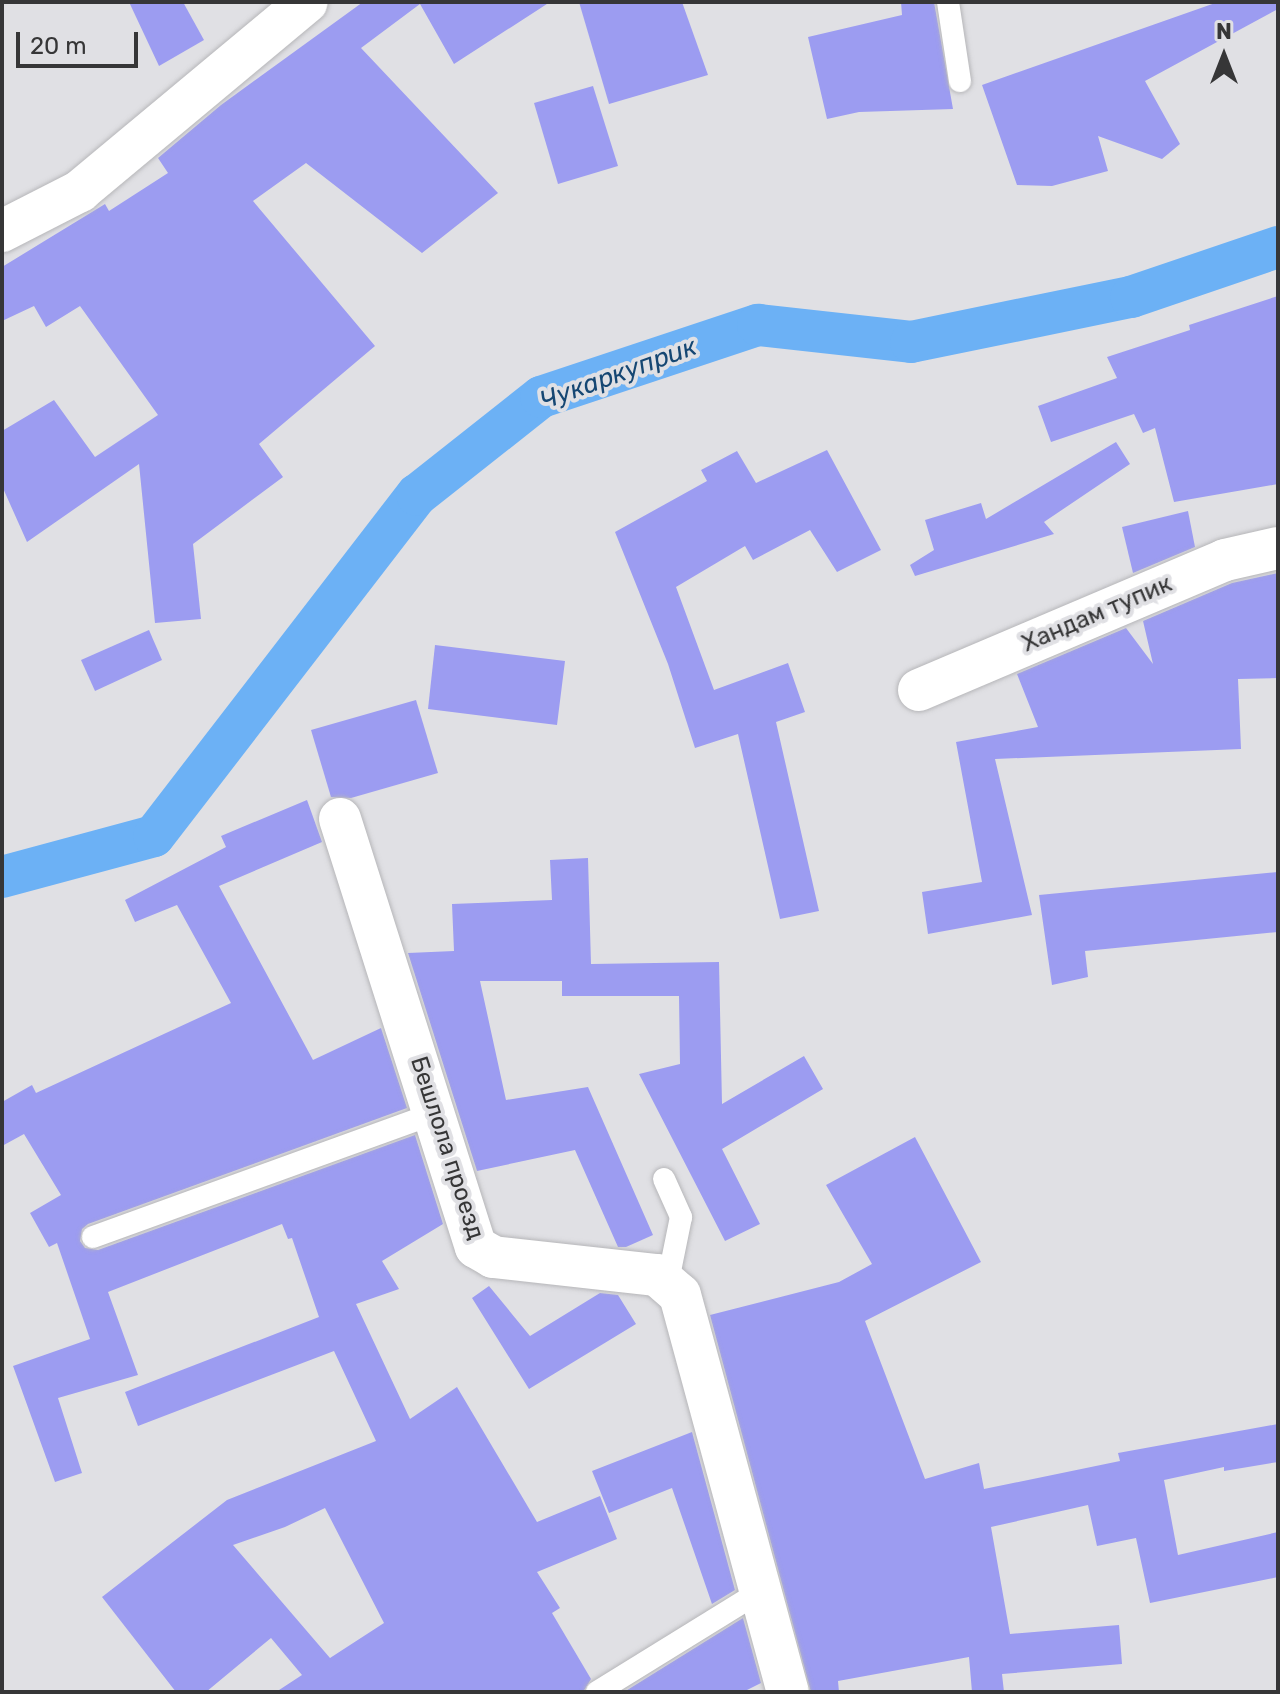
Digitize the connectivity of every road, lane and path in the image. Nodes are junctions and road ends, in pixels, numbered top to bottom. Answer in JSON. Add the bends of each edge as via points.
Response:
{"nodes":[{"id":1,"x":307,"y":2,"type":"edge"},
{"id":2,"x":948,"y":2,"type":"edge"},
{"id":3,"x":960,"y":81,"type":"dead end"},
{"id":4,"x":2,"y":231,"type":"edge"},
{"id":5,"x":1278,"y":548,"type":"edge"},
{"id":6,"x":919,"y":690,"type":"dead end"},
{"id":7,"x":340,"y":819,"type":"dead end"},
{"id":8,"x":435,"y":1113,"type":"junction"},
{"id":9,"x":664,"y":1179,"type":"dead end"},
{"id":10,"x":93,"y":1237,"type":"dead end"},
{"id":11,"x":668,"y":1281,"type":"junction"},
{"id":12,"x":762,"y":1590,"type":"junction"},
{"id":13,"x":597,"y":1692,"type":"edge"},
{"id":14,"x":788,"y":1692,"type":"edge"}],
"edges":[{"from":1,"to":4,"type":"street","via":[[80,191]]},
{"from":2,"to":3,"type":"lane"},
{"from":5,"to":6,"type":"street","name":"Хандам тупик","via":[[1225,560]]},
{"from":7,"to":8,"type":"street","name":"Бешлола проезд"},
{"from":8,"to":10,"type":"lane"},
{"from":8,"to":11,"type":"street","name":"Бешлола проезд","via":[[476,1247],[484,1254],[657,1275]]},
{"from":9,"to":11,"type":"lane","via":[[681,1217]]},
{"from":11,"to":12,"type":"street","via":[[680,1295]]},
{"from":12,"to":13,"type":"lane"},
{"from":12,"to":14,"type":"street"}]}
